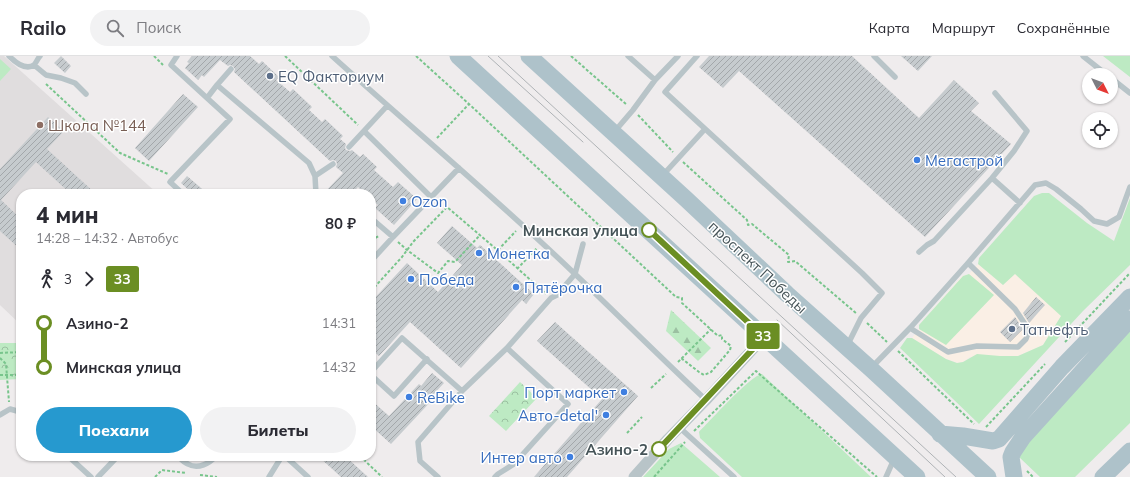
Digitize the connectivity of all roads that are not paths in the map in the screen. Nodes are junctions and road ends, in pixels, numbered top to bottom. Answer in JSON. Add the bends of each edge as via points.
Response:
{"nodes":[{"id":1,"x":9,"y":56,"type":"edge"},
{"id":2,"x":40,"y":56,"type":"edge"},
{"id":3,"x":177,"y":56,"type":"edge"},
{"id":4,"x":332,"y":56,"type":"edge"},
{"id":5,"x":458,"y":56,"type":"edge"},
{"id":6,"x":529,"y":56,"type":"edge"},
{"id":7,"x":628,"y":56,"type":"edge"},
{"id":8,"x":678,"y":56,"type":"edge"},
{"id":9,"x":697,"y":56,"type":"edge"},
{"id":10,"x":874,"y":56,"type":"edge"},
{"id":11,"x":1083,"y":56,"type":"edge"},
{"id":12,"x":34,"y":65,"type":"junction"},
{"id":13,"x":1098,"y":68,"type":"edge"},
{"id":14,"x":231,"y":69,"type":"dead end"},
{"id":15,"x":895,"y":77,"type":"dead end"},
{"id":16,"x":655,"y":80,"type":"junction"},
{"id":17,"x":1118,"y":84,"type":"edge"},
{"id":18,"x":217,"y":85,"type":"junction"},
{"id":19,"x":995,"y":93,"type":"dead end"},
{"id":20,"x":1130,"y":93,"type":"edge"},
{"id":21,"x":86,"y":94,"type":"dead end"},
{"id":22,"x":207,"y":98,"type":"junction"},
{"id":23,"x":387,"y":106,"type":"junction"},
{"id":24,"x":705,"y":129,"type":"junction"},
{"id":25,"x":364,"y":131,"type":"junction"},
{"id":26,"x":614,"y":133,"type":"junction"},
{"id":27,"x":349,"y":147,"type":"dead end"},
{"id":28,"x":333,"y":164,"type":"dead end"},
{"id":29,"x":459,"y":168,"type":"junction"},
{"id":30,"x":314,"y":176,"type":"junction"},
{"id":31,"x":661,"y":177,"type":"junction"},
{"id":32,"x":992,"y":178,"type":"junction"},
{"id":33,"x":1130,"y":187,"type":"edge"},
{"id":34,"x":178,"y":189,"type":"edge"},
{"id":35,"x":315,"y":189,"type":"edge"},
{"id":36,"x":431,"y":197,"type":"junction"},
{"id":37,"x":1020,"y":203,"type":"junction"},
{"id":38,"x":376,"y":222,"type":"edge"},
{"id":39,"x":393,"y":237,"type":"junction"},
{"id":40,"x":583,"y":244,"type":"dead end"},
{"id":41,"x":919,"y":252,"type":"dead end"},
{"id":42,"x":376,"y":256,"type":"edge"},
{"id":43,"x":968,"y":263,"type":"junction"},
{"id":44,"x":575,"y":274,"type":"junction"},
{"id":45,"x":1130,"y":298,"type":"edge"},
{"id":46,"x":1130,"y":319,"type":"edge"},
{"id":47,"x":910,"y":328,"type":"junction"},
{"id":48,"x":764,"y":337,"type":"junction"},
{"id":49,"x":506,"y":348,"type":"junction"},
{"id":50,"x":846,"y":348,"type":"junction"},
{"id":51,"x":427,"y":359,"type":"junction"},
{"id":52,"x":376,"y":368,"type":"edge"},
{"id":53,"x":871,"y":369,"type":"junction"},
{"id":54,"x":376,"y":379,"type":"edge"},
{"id":55,"x":462,"y":391,"type":"junction"},
{"id":56,"x":706,"y":400,"type":"junction"},
{"id":57,"x":16,"y":410,"type":"edge"},
{"id":58,"x":0,"y":415,"type":"edge"},
{"id":59,"x":680,"y":428,"type":"junction"},
{"id":60,"x":940,"y":434,"type":"junction"},
{"id":61,"x":1130,"y":451,"type":"edge"},
{"id":62,"x":895,"y":456,"type":"junction"},
{"id":63,"x":73,"y":461,"type":"edge"},
{"id":64,"x":113,"y":461,"type":"edge"},
{"id":65,"x":184,"y":461,"type":"edge"},
{"id":66,"x":211,"y":461,"type":"edge"},
{"id":67,"x":280,"y":461,"type":"edge"},
{"id":68,"x":289,"y":461,"type":"edge"},
{"id":69,"x":91,"y":477,"type":"edge"},
{"id":70,"x":98,"y":477,"type":"edge"},
{"id":71,"x":269,"y":477,"type":"edge"},
{"id":72,"x":308,"y":477,"type":"edge"},
{"id":73,"x":438,"y":477,"type":"edge"},
{"id":74,"x":495,"y":477,"type":"edge"},
{"id":75,"x":634,"y":477,"type":"edge"},
{"id":76,"x":734,"y":477,"type":"edge"},
{"id":77,"x":886,"y":477,"type":"edge"},
{"id":78,"x":917,"y":477,"type":"edge"},
{"id":79,"x":988,"y":477,"type":"edge"},
{"id":80,"x":1014,"y":477,"type":"edge"},
{"id":81,"x":1103,"y":477,"type":"edge"}],
"edges":[{"from":1,"to":12,"type":"lane","via":[[18,64],[27,67]]},
{"from":2,"to":12,"type":"lane"},
{"from":3,"to":22,"type":"lane","via":[[171,66]]},
{"from":4,"to":23,"type":"lane"},
{"from":5,"to":48,"type":"main road"},
{"from":6,"to":26,"type":"main road","name":"проспект Победы"},
{"from":7,"to":16,"type":"lane"},
{"from":8,"to":16,"type":"lane"},
{"from":9,"to":24,"type":"lane","via":[[665,92]]},
{"from":10,"to":15,"type":"lane"},
{"from":11,"to":13,"type":"lane"},
{"from":12,"to":21,"type":"lane","via":[[46,75],[75,83]]},
{"from":14,"to":18,"type":"lane"},
{"from":16,"to":26,"type":"lane"},
{"from":17,"to":20,"type":"lane"},
{"from":18,"to":22,"type":"lane"},
{"from":18,"to":30,"type":"lane","via":[[309,163]]},
{"from":19,"to":32,"type":"lane","via":[[1027,131]]},
{"from":22,"to":34,"type":"lane","via":[[230,118],[170,182]]},
{"from":23,"to":25,"type":"lane"},
{"from":23,"to":29,"type":"lane"},
{"from":24,"to":31,"type":"lane"},
{"from":24,"to":50,"type":"lane","via":[[882,293],[861,318]]},
{"from":25,"to":27,"type":"lane"},
{"from":25,"to":36,"type":"lane"},
{"from":26,"to":31,"type":"main road","name":"проспект Победы"},
{"from":28,"to":30,"type":"lane"},
{"from":29,"to":36,"type":"lane"},
{"from":29,"to":44,"type":"lane"},
{"from":30,"to":35,"type":"lane"},
{"from":31,"to":50,"type":"main road","name":"проспект Победы"},
{"from":32,"to":37,"type":"lane"},
{"from":32,"to":41,"type":"lane","via":[[934,241]]},
{"from":33,"to":37,"type":"lane","via":[[1119,217],[1107,224],[1094,222],[1046,183],[1035,186]]},
{"from":36,"to":39,"type":"lane"},
{"from":37,"to":43,"type":"lane"},
{"from":38,"to":39,"type":"lane"},
{"from":39,"to":42,"type":"lane"},
{"from":40,"to":44,"type":"lane"},
{"from":43,"to":47,"type":"lane"},
{"from":43,"to":47,"type":"lane","via":[[1015,309],[1029,330],[1018,347],[977,346],[948,352]]},
{"from":44,"to":49,"type":"lane"},
{"from":44,"to":56,"type":"lane"},
{"from":45,"to":60,"type":"main road","via":[[1062,367],[999,439],[993,442]]},
{"from":46,"to":80,"type":"main road","via":[[1023,437],[1011,457]]},
{"from":47,"to":53,"type":"lane"},
{"from":48,"to":56,"type":"street"},
{"from":48,"to":62,"type":"main road"},
{"from":49,"to":55,"type":"lane"},
{"from":49,"to":74,"type":"lane","via":[[568,404],[514,464]]},
{"from":50,"to":53,"type":"main road","name":"проспект Победы"},
{"from":51,"to":52,"type":"lane","via":[[402,338]]},
{"from":51,"to":54,"type":"lane","via":[[394,396]]},
{"from":51,"to":55,"type":"lane"},
{"from":53,"to":60,"type":"main road","name":"проспект Победы"},
{"from":55,"to":73,"type":"lane","via":[[418,442],[420,461]]},
{"from":56,"to":59,"type":"street"},
{"from":57,"to":58,"type":"lane","via":[[10,409]]},
{"from":59,"to":75,"type":"street"},
{"from":59,"to":76,"type":"lane"},
{"from":60,"to":79,"type":"main road","name":"проспект Победы"},
{"from":61,"to":81,"type":"main road"},
{"from":62,"to":77,"type":"lane"},
{"from":62,"to":78,"type":"main road"},
{"from":63,"to":69,"type":"lane"},
{"from":64,"to":70,"type":"lane"},
{"from":65,"to":66,"type":"lane","via":[[197,467]]},
{"from":67,"to":71,"type":"lane"},
{"from":68,"to":72,"type":"lane"}]}
